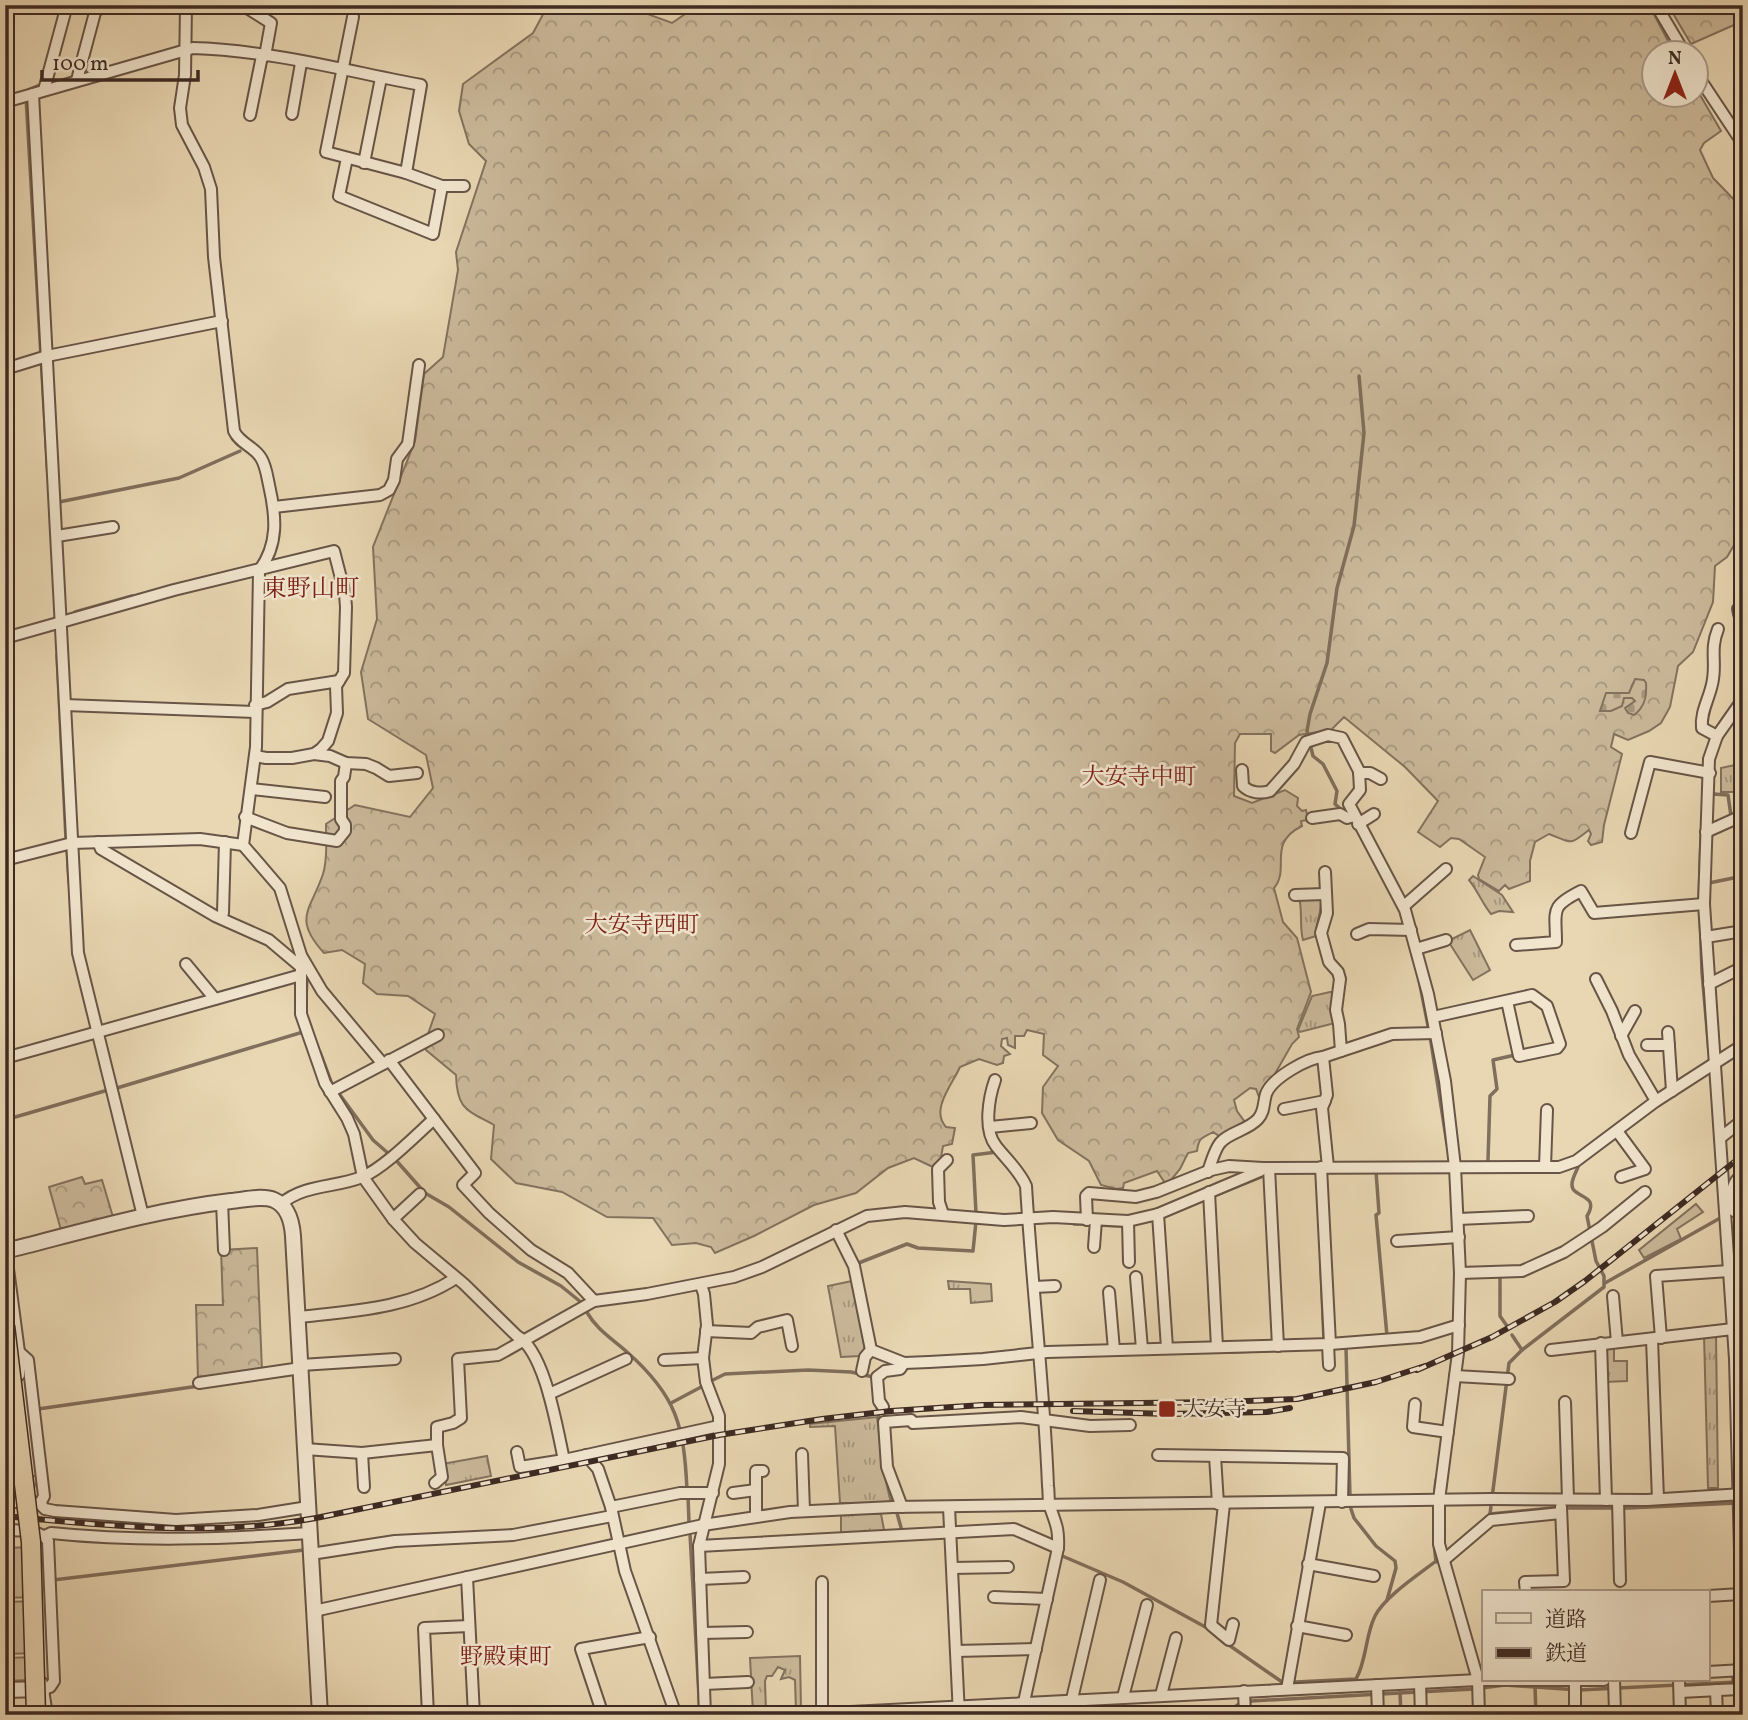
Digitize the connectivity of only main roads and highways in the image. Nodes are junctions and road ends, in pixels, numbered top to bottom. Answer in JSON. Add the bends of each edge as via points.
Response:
{"nodes":[{"id":1,"x":5,"y":1326,"type":"edge"},
{"id":2,"x":36,"y":1715,"type":"edge"}],
"edges":[{"from":1,"to":2,"type":"highway","bridge":true,"via":[[31,1542]]}]}
